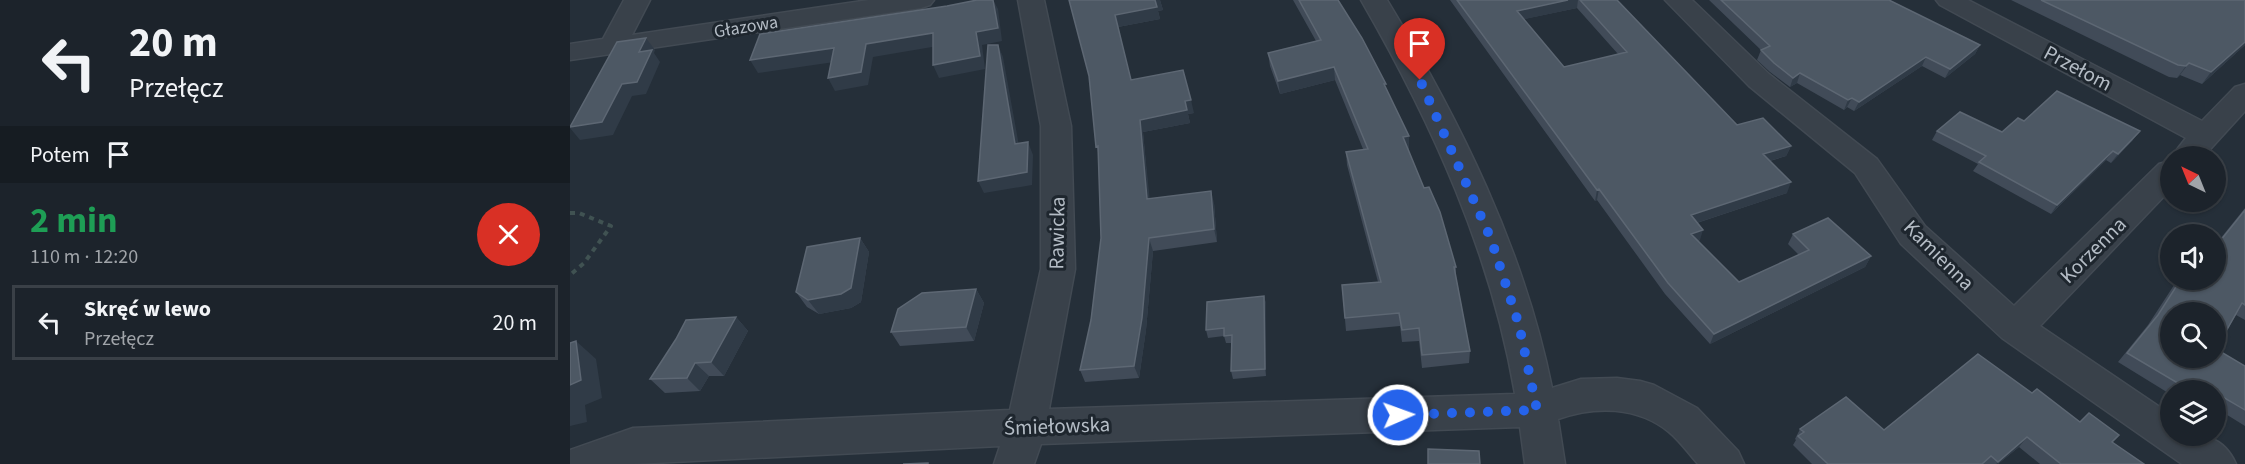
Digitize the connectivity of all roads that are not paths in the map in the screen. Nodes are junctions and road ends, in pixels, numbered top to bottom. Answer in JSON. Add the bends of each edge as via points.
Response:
{"nodes":[{"id":1,"x":637,"y":0,"type":"edge"},
{"id":2,"x":921,"y":0,"type":"edge"},
{"id":3,"x":1031,"y":0,"type":"edge"},
{"id":4,"x":1374,"y":0,"type":"edge"},
{"id":5,"x":1678,"y":0,"type":"edge"},
{"id":6,"x":1949,"y":0,"type":"edge"},
{"id":7,"x":612,"y":47,"type":"junction"},
{"id":8,"x":570,"y":52,"type":"edge"},
{"id":9,"x":2245,"y":93,"type":"edge"},
{"id":10,"x":2197,"y":146,"type":"edge"},
{"id":11,"x":2160,"y":182,"type":"edge"},
{"id":12,"x":2015,"y":328,"type":"junction"},
{"id":13,"x":1537,"y":410,"type":"junction"},
{"id":14,"x":1026,"y":427,"type":"junction"},
{"id":15,"x":2160,"y":427,"type":"edge"},
{"id":16,"x":2188,"y":446,"type":"edge"},
{"id":17,"x":581,"y":464,"type":"edge"},
{"id":18,"x":1014,"y":464,"type":"edge"},
{"id":19,"x":1545,"y":464,"type":"edge"},
{"id":20,"x":1724,"y":464,"type":"edge"},
{"id":21,"x":2216,"y":464,"type":"edge"}],
"edges":[{"from":1,"to":7,"type":"street"},
{"from":2,"to":7,"type":"street","name":"Głazowa"},
{"from":3,"to":14,"type":"street","name":"Rawicka","via":[[1056,126],[1059,269]]},
{"from":4,"to":13,"type":"street","via":[[1411,61],[1491,239],[1519,325]]},
{"from":5,"to":12,"type":"street","name":"Kamienna","via":[[1759,80],[1866,166],[1913,235]]},
{"from":6,"to":10,"type":"street","name":"Przełom"},
{"from":7,"to":8,"type":"street","name":"Głazowa"},
{"from":9,"to":10,"type":"street"},
{"from":11,"to":12,"type":"street","name":"Korzenna"},
{"from":12,"to":15,"type":"street","name":"Kamienna"},
{"from":13,"to":14,"type":"street","name":"Śmiełowska"},
{"from":13,"to":19,"type":"street"},
{"from":13,"to":20,"type":"street","name":"Śmiełowska","via":[[1581,395],[1641,397],[1683,420]]},
{"from":14,"to":17,"type":"street","name":"Śmiełowska","via":[[633,446]]},
{"from":14,"to":18,"type":"street","name":"Rawicka"},
{"from":16,"to":21,"type":"street","name":"Kamienna"}]}
